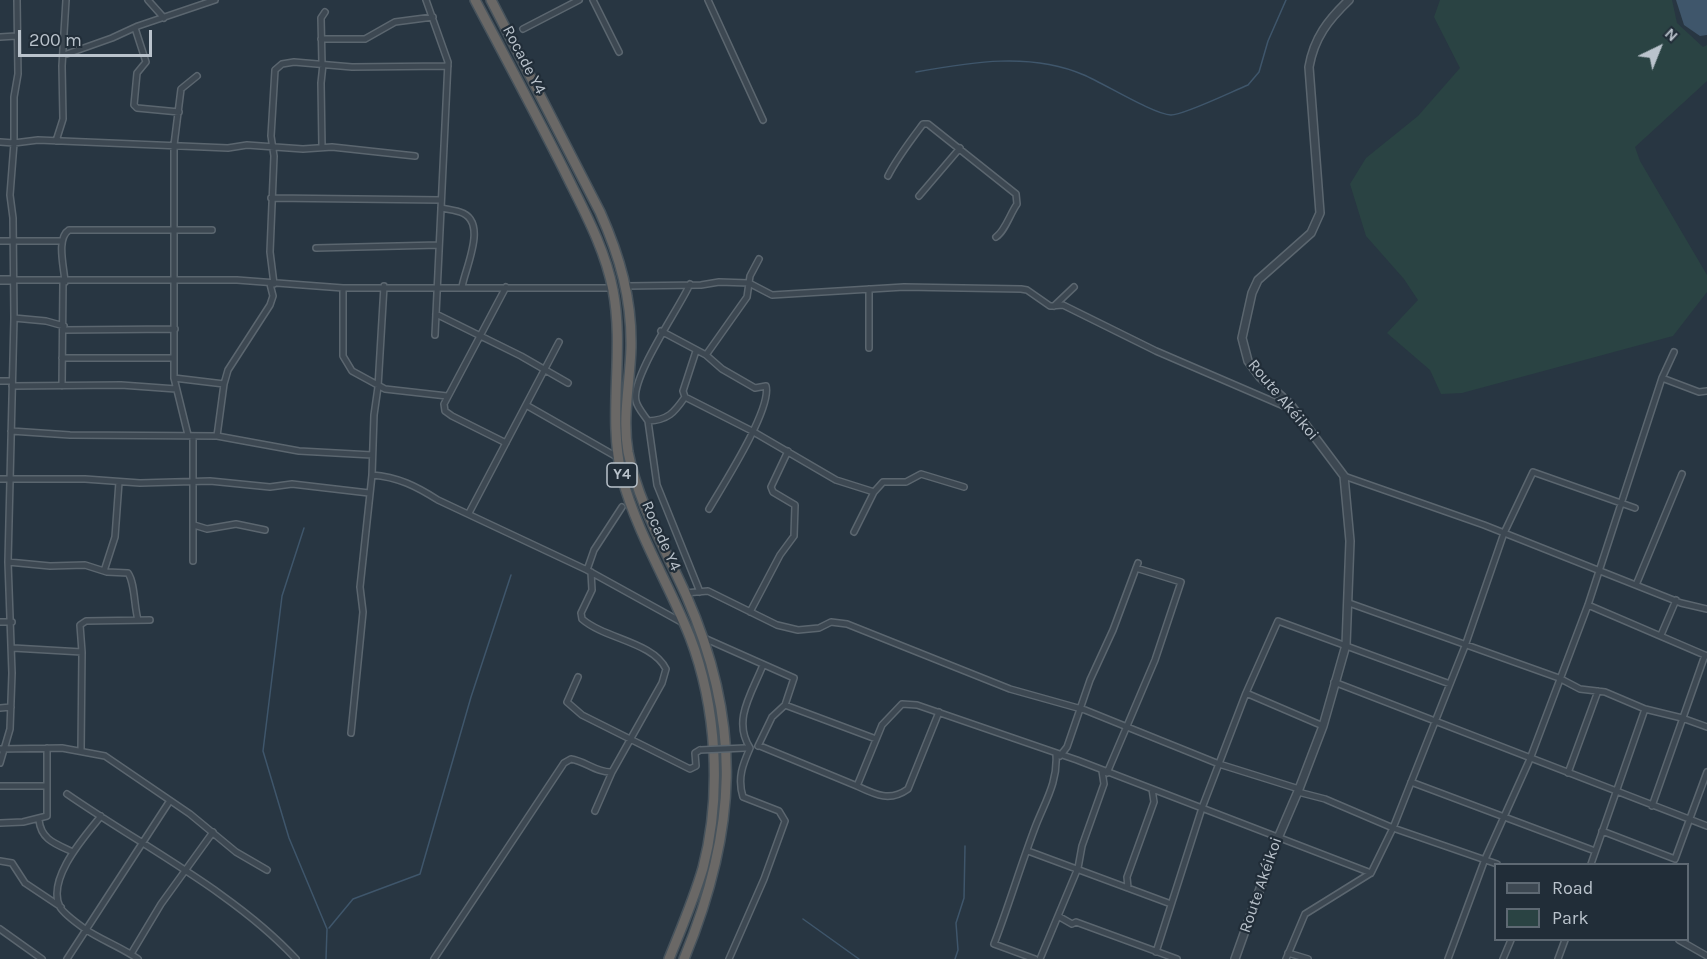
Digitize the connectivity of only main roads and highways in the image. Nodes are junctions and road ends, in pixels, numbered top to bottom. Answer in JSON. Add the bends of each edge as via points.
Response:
{"nodes":[{"id":1,"x":475,"y":0,"type":"edge"},
{"id":2,"x":491,"y":0,"type":"edge"},
{"id":3,"x":669,"y":959,"type":"edge"},
{"id":4,"x":684,"y":959,"type":"edge"}],
"edges":[{"from":1,"to":3,"type":"highway","name":"Rocade Y4","number":"Y4","via":[[588,219],[613,288],[617,319],[617,457],[628,498],[684,625],[701,675],[714,785],[709,840],[703,868]]},
{"from":2,"to":4,"type":"highway","name":"Rocade Y4","number":"Y4","via":[[616,248],[627,286],[631,349],[625,413],[628,452],[639,496],[704,638],[722,708],[727,783],[722,841],[705,906]]}]}
